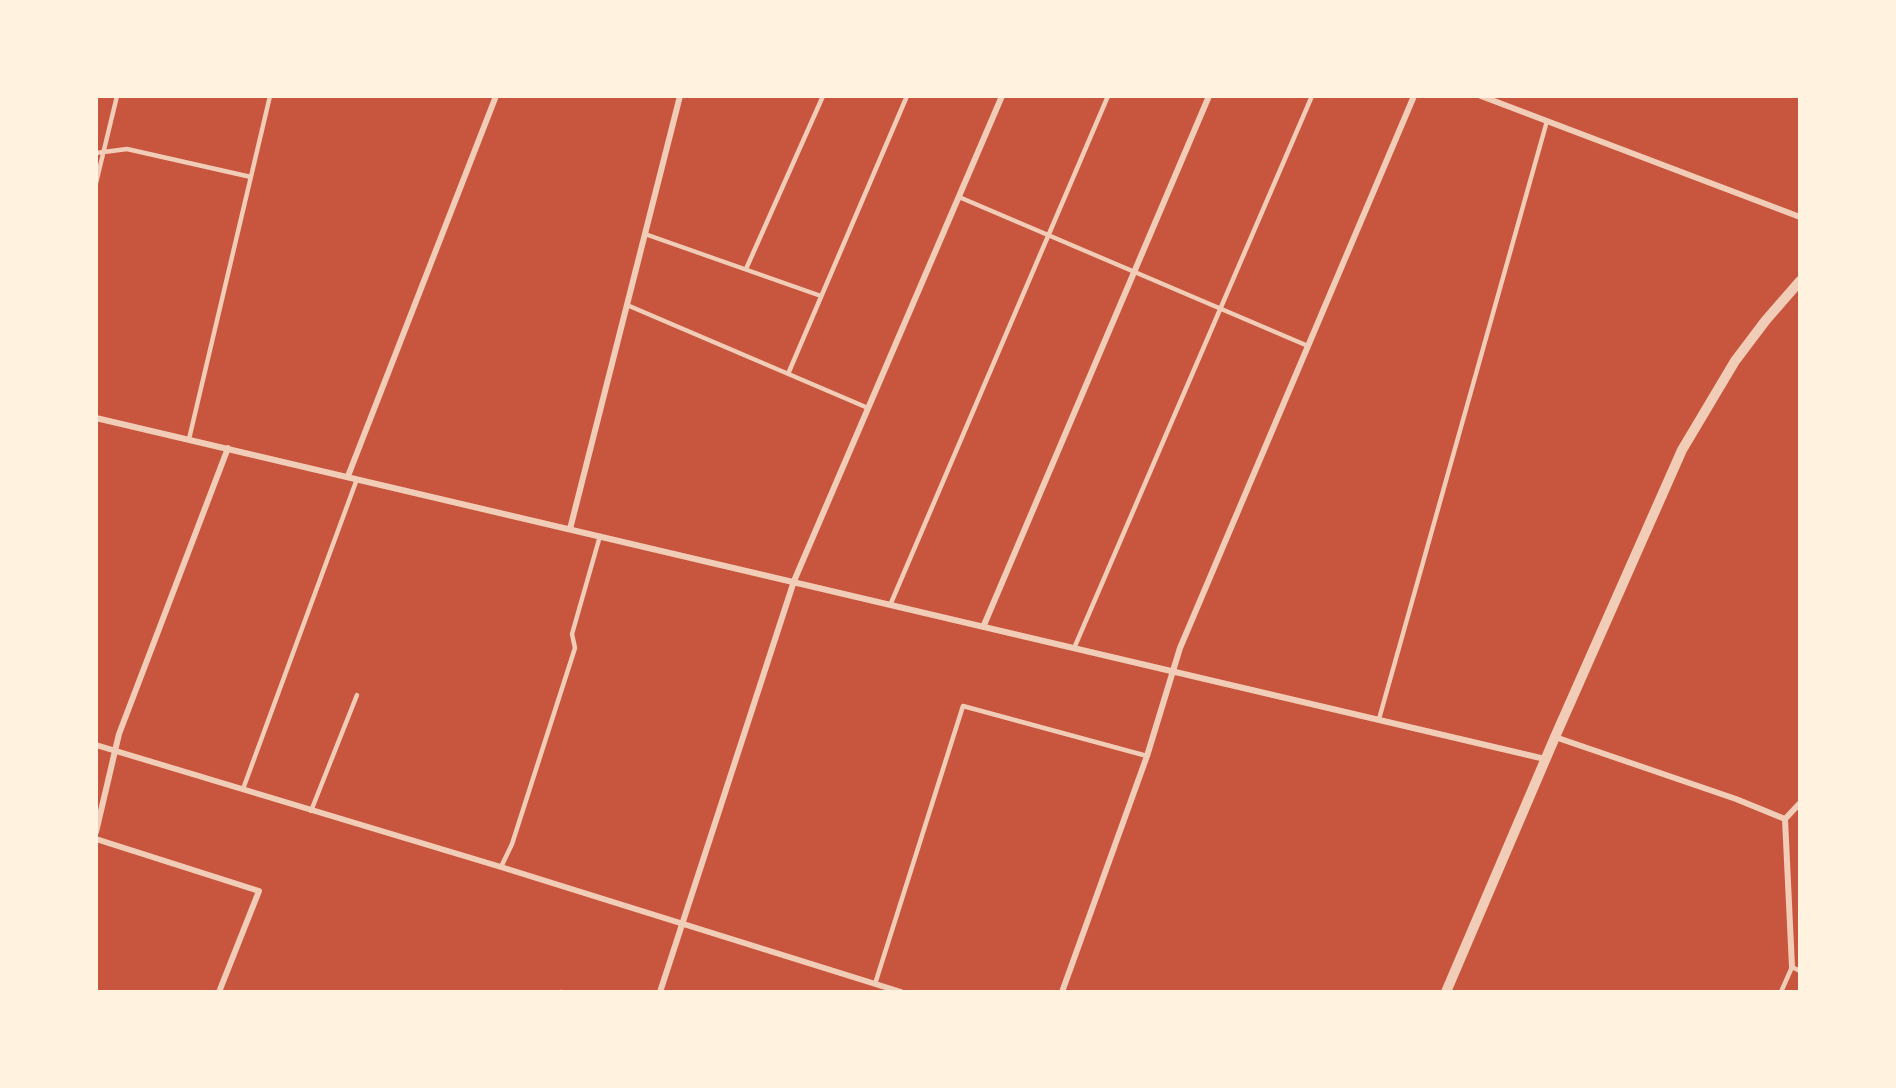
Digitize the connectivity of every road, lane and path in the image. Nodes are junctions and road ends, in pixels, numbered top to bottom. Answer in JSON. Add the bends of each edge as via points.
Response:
{"nodes":[{"id":1,"x":117,"y":96,"type":"edge"},
{"id":2,"x":270,"y":96,"type":"edge"},
{"id":3,"x":496,"y":96,"type":"edge"},
{"id":4,"x":680,"y":96,"type":"edge"},
{"id":5,"x":823,"y":96,"type":"edge"},
{"id":6,"x":906,"y":96,"type":"edge"},
{"id":7,"x":1002,"y":96,"type":"edge"},
{"id":8,"x":1108,"y":96,"type":"edge"},
{"id":9,"x":1209,"y":96,"type":"edge"},
{"id":10,"x":1312,"y":96,"type":"edge"},
{"id":11,"x":1413,"y":96,"type":"edge"},
{"id":12,"x":1481,"y":96,"type":"edge"},
{"id":13,"x":1547,"y":121,"type":"junction"},
{"id":14,"x":104,"y":152,"type":"junction"},
{"id":15,"x":96,"y":153,"type":"edge"},
{"id":16,"x":251,"y":177,"type":"junction"},
{"id":17,"x":96,"y":183,"type":"edge"},
{"id":18,"x":959,"y":197,"type":"junction"},
{"id":19,"x":1800,"y":217,"type":"edge"},
{"id":20,"x":645,"y":234,"type":"junction"},
{"id":21,"x":1049,"y":235,"type":"junction"},
{"id":22,"x":746,"y":269,"type":"junction"},
{"id":23,"x":1134,"y":272,"type":"junction"},
{"id":24,"x":1800,"y":280,"type":"edge"},
{"id":25,"x":821,"y":296,"type":"junction"},
{"id":26,"x":627,"y":305,"type":"junction"},
{"id":27,"x":1221,"y":308,"type":"junction"},
{"id":28,"x":1308,"y":346,"type":"junction"},
{"id":29,"x":788,"y":374,"type":"junction"},
{"id":30,"x":868,"y":408,"type":"junction"},
{"id":31,"x":96,"y":418,"type":"edge"},
{"id":32,"x":189,"y":439,"type":"junction"},
{"id":33,"x":228,"y":448,"type":"junction"},
{"id":34,"x":348,"y":476,"type":"junction"},
{"id":35,"x":357,"y":479,"type":"junction"},
{"id":36,"x":570,"y":529,"type":"junction"},
{"id":37,"x":600,"y":536,"type":"junction"},
{"id":38,"x":794,"y":581,"type":"junction"},
{"id":39,"x":891,"y":603,"type":"junction"},
{"id":40,"x":984,"y":625,"type":"junction"},
{"id":41,"x":1075,"y":646,"type":"junction"},
{"id":42,"x":1174,"y":670,"type":"junction"},
{"id":43,"x":357,"y":695,"type":"dead end"},
{"id":44,"x":1379,"y":719,"type":"junction"},
{"id":45,"x":1555,"y":737,"type":"junction"},
{"id":46,"x":96,"y":745,"type":"edge"},
{"id":47,"x":114,"y":750,"type":"junction"},
{"id":48,"x":1147,"y":756,"type":"junction"},
{"id":49,"x":1545,"y":759,"type":"junction"},
{"id":50,"x":243,"y":789,"type":"junction"},
{"id":51,"x":1800,"y":803,"type":"edge"},
{"id":52,"x":311,"y":811,"type":"junction"},
{"id":53,"x":1785,"y":819,"type":"junction"},
{"id":54,"x":96,"y":832,"type":"edge"},
{"id":55,"x":96,"y":839,"type":"edge"},
{"id":56,"x":501,"y":867,"type":"junction"},
{"id":57,"x":683,"y":924,"type":"junction"},
{"id":58,"x":1792,"y":967,"type":"junction"},
{"id":59,"x":1800,"y":971,"type":"edge"},
{"id":60,"x":875,"y":984,"type":"junction"},
{"id":61,"x":219,"y":992,"type":"edge"},
{"id":62,"x":660,"y":992,"type":"edge"},
{"id":63,"x":901,"y":992,"type":"edge"},
{"id":64,"x":1062,"y":992,"type":"edge"},
{"id":65,"x":1446,"y":992,"type":"edge"},
{"id":66,"x":1780,"y":992,"type":"edge"}],
"edges":[{"from":1,"to":14,"type":"lane"},
{"from":2,"to":16,"type":"lane"},
{"from":3,"to":34,"type":"street"},
{"from":4,"to":20,"type":"street"},
{"from":5,"to":22,"type":"lane"},
{"from":6,"to":25,"type":"lane"},
{"from":7,"to":18,"type":"street"},
{"from":8,"to":21,"type":"lane"},
{"from":9,"to":23,"type":"street"},
{"from":10,"to":27,"type":"lane"},
{"from":11,"to":28,"type":"street"},
{"from":12,"to":13,"type":"street"},
{"from":13,"to":19,"type":"street"},
{"from":13,"to":44,"type":"lane"},
{"from":14,"to":15,"type":"lane"},
{"from":14,"to":16,"type":"lane","via":[[127,149]]},
{"from":14,"to":17,"type":"lane"},
{"from":16,"to":32,"type":"lane"},
{"from":18,"to":21,"type":"lane"},
{"from":18,"to":30,"type":"street"},
{"from":20,"to":22,"type":"lane"},
{"from":20,"to":26,"type":"street"},
{"from":21,"to":23,"type":"lane"},
{"from":21,"to":39,"type":"lane"},
{"from":22,"to":25,"type":"lane"},
{"from":23,"to":27,"type":"lane"},
{"from":23,"to":40,"type":"street"},
{"from":24,"to":45,"type":"street","via":[[1735,362],[1682,450]]},
{"from":25,"to":29,"type":"lane"},
{"from":26,"to":29,"type":"lane"},
{"from":26,"to":36,"type":"street"},
{"from":27,"to":28,"type":"lane"},
{"from":27,"to":41,"type":"lane"},
{"from":28,"to":42,"type":"street"},
{"from":29,"to":30,"type":"lane"},
{"from":30,"to":38,"type":"street"},
{"from":31,"to":32,"type":"street"},
{"from":32,"to":33,"type":"street"},
{"from":33,"to":34,"type":"street"},
{"from":33,"to":47,"type":"street"},
{"from":34,"to":35,"type":"street"},
{"from":35,"to":36,"type":"street"},
{"from":35,"to":50,"type":"lane"},
{"from":36,"to":37,"type":"street"},
{"from":37,"to":38,"type":"street"},
{"from":37,"to":56,"type":"lane","via":[[572,634],[574,648],[512,844]]},
{"from":38,"to":39,"type":"street"},
{"from":38,"to":57,"type":"street"},
{"from":39,"to":40,"type":"street"},
{"from":40,"to":41,"type":"street"},
{"from":41,"to":42,"type":"street"},
{"from":42,"to":44,"type":"street"},
{"from":42,"to":48,"type":"street"},
{"from":43,"to":52,"type":"lane"},
{"from":44,"to":49,"type":"street"},
{"from":45,"to":49,"type":"street"},
{"from":45,"to":53,"type":"street"},
{"from":46,"to":47,"type":"street"},
{"from":47,"to":50,"type":"street"},
{"from":47,"to":54,"type":"street"},
{"from":48,"to":60,"type":"lane","via":[[963,706]]},
{"from":48,"to":64,"type":"street"},
{"from":49,"to":65,"type":"street"},
{"from":50,"to":52,"type":"street"},
{"from":51,"to":53,"type":"street"},
{"from":52,"to":56,"type":"street"},
{"from":53,"to":58,"type":"street"},
{"from":55,"to":61,"type":"street","via":[[259,891]]},
{"from":56,"to":57,"type":"street"},
{"from":57,"to":60,"type":"street"},
{"from":57,"to":62,"type":"street"},
{"from":58,"to":59,"type":"lane"},
{"from":58,"to":66,"type":"lane"},
{"from":60,"to":63,"type":"street"}]}
